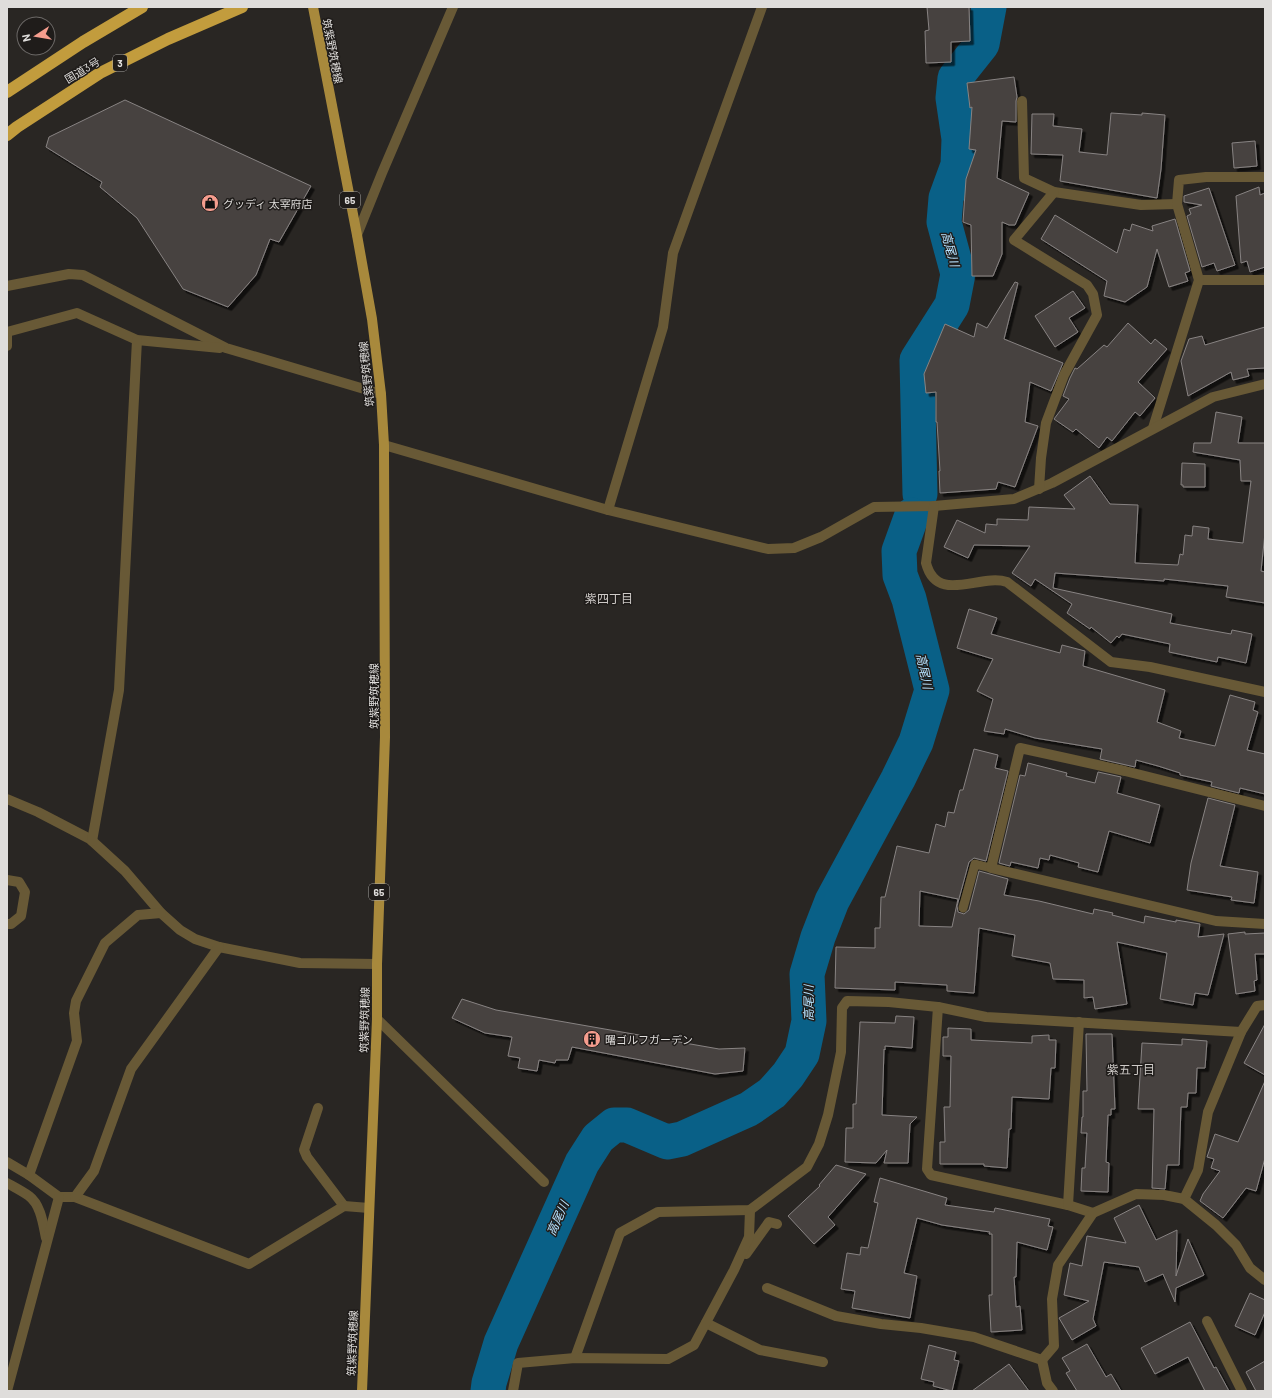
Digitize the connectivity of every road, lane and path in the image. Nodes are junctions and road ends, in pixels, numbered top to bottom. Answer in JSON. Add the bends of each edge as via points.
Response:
{"nodes":[{"id":1,"x":142,"y":7,"type":"edge"},
{"id":2,"x":242,"y":7,"type":"edge"},
{"id":3,"x":313,"y":7,"type":"edge"},
{"id":4,"x":453,"y":7,"type":"edge"},
{"id":5,"x":762,"y":7,"type":"edge"},
{"id":6,"x":7,"y":92,"type":"edge"},
{"id":7,"x":1022,"y":100,"type":"dead end"},
{"id":8,"x":7,"y":135,"type":"edge"},
{"id":9,"x":1265,"y":176,"type":"edge"},
{"id":10,"x":1054,"y":192,"type":"junction"},
{"id":11,"x":1177,"y":204,"type":"junction"},
{"id":12,"x":357,"y":235,"type":"junction"},
{"id":13,"x":1199,"y":280,"type":"junction"},
{"id":14,"x":1265,"y":280,"type":"edge"},
{"id":15,"x":7,"y":286,"type":"edge"},
{"id":16,"x":7,"y":332,"type":"edge"},
{"id":17,"x":137,"y":340,"type":"junction"},
{"id":18,"x":7,"y":346,"type":"edge"},
{"id":19,"x":226,"y":348,"type":"junction"},
{"id":20,"x":1265,"y":384,"type":"edge"},
{"id":21,"x":381,"y":394,"type":"junction"},
{"id":22,"x":1153,"y":428,"type":"junction"},
{"id":23,"x":384,"y":445,"type":"junction"},
{"id":24,"x":1039,"y":489,"type":"junction"},
{"id":25,"x":934,"y":506,"type":"junction"},
{"id":26,"x":608,"y":510,"type":"junction"},
{"id":27,"x":1265,"y":692,"type":"edge"},
{"id":28,"x":7,"y":799,"type":"edge"},
{"id":29,"x":1265,"y":806,"type":"edge"},
{"id":30,"x":92,"y":841,"type":"junction"},
{"id":31,"x":991,"y":868,"type":"junction"},
{"id":32,"x":7,"y":880,"type":"edge"},
{"id":33,"x":963,"y":908,"type":"dead end"},
{"id":34,"x":161,"y":913,"type":"junction"},
{"id":35,"x":7,"y":924,"type":"edge"},
{"id":36,"x":1265,"y":924,"type":"edge"},
{"id":37,"x":219,"y":947,"type":"junction"},
{"id":38,"x":377,"y":964,"type":"junction"},
{"id":39,"x":1265,"y":1005,"type":"edge"},
{"id":40,"x":938,"y":1007,"type":"junction"},
{"id":41,"x":377,"y":1019,"type":"junction"},
{"id":42,"x":1079,"y":1022,"type":"junction"},
{"id":43,"x":1241,"y":1032,"type":"junction"},
{"id":44,"x":318,"y":1108,"type":"dead end"},
{"id":45,"x":7,"y":1162,"type":"edge"},
{"id":46,"x":29,"y":1175,"type":"junction"},
{"id":47,"x":544,"y":1182,"type":"dead end"},
{"id":48,"x":7,"y":1183,"type":"edge"},
{"id":49,"x":59,"y":1197,"type":"junction"},
{"id":50,"x":75,"y":1197,"type":"junction"},
{"id":51,"x":1184,"y":1199,"type":"junction"},
{"id":52,"x":1068,"y":1205,"type":"junction"},
{"id":53,"x":344,"y":1206,"type":"junction"},
{"id":54,"x":369,"y":1208,"type":"junction"},
{"id":55,"x":750,"y":1210,"type":"junction"},
{"id":56,"x":1093,"y":1213,"type":"junction"},
{"id":57,"x":777,"y":1224,"type":"dead end"},
{"id":58,"x":47,"y":1242,"type":"junction"},
{"id":59,"x":734,"y":1270,"type":"junction"},
{"id":60,"x":1265,"y":1280,"type":"edge"},
{"id":61,"x":767,"y":1288,"type":"dead end"},
{"id":62,"x":1208,"y":1321,"type":"dead end"},
{"id":63,"x":706,"y":1323,"type":"junction"},
{"id":64,"x":575,"y":1358,"type":"junction"},
{"id":65,"x":1042,"y":1360,"type":"junction"},
{"id":66,"x":823,"y":1362,"type":"dead end"},
{"id":67,"x":7,"y":1391,"type":"edge"},
{"id":68,"x":362,"y":1391,"type":"edge"},
{"id":69,"x":513,"y":1391,"type":"edge"},
{"id":70,"x":1053,"y":1391,"type":"edge"},
{"id":71,"x":1242,"y":1391,"type":"edge"}],
"edges":[{"from":1,"to":6,"type":"highway","name":"国道3号"},
{"from":2,"to":8,"type":"highway","name":"国道3号","number":"3","via":[[168,38],[100,73]]},
{"from":3,"to":12,"type":"main road","name":"筑紫野筑穂線","number":"65"},
{"from":4,"to":12,"type":"street"},
{"from":5,"to":26,"type":"street","via":[[673,253],[662,327]]},
{"from":7,"to":10,"type":"street","via":[[1024,178]]},
{"from":9,"to":11,"type":"street","via":[[1179,180]]},
{"from":10,"to":11,"type":"street","via":[[1141,205]]},
{"from":10,"to":24,"type":"street","via":[[1014,240],[1087,285],[1093,294],[1097,315],[1064,375],[1046,424]]},
{"from":11,"to":13,"type":"street"},
{"from":12,"to":21,"type":"main road","name":"筑紫野筑穂線","number":"65","via":[[372,319]]},
{"from":13,"to":14,"type":"street"},
{"from":13,"to":22,"type":"street"},
{"from":15,"to":19,"type":"street","via":[[69,274],[83,275]]},
{"from":16,"to":17,"type":"street","via":[[76,313]]},
{"from":16,"to":18,"type":"street"},
{"from":17,"to":19,"type":"street"},
{"from":17,"to":30,"type":"street","via":[[119,690]]},
{"from":19,"to":21,"type":"street"},
{"from":20,"to":22,"type":"street","via":[[1213,397]]},
{"from":21,"to":23,"type":"main road","name":"筑紫野筑穂線","number":"65"},
{"from":22,"to":24,"type":"street"},
{"from":23,"to":26,"type":"street"},
{"from":23,"to":38,"type":"main road","name":"筑紫野筑穂線","number":"65","via":[[385,737]]},
{"from":24,"to":25,"type":"street","via":[[1014,499]]},
{"from":25,"to":26,"type":"street","via":[[874,507],[821,537],[794,548],[768,549]]},
{"from":25,"to":27,"type":"street","via":[[926,563],[928,571],[941,583],[957,586],[998,580],[1007,582],[1111,662],[1150,667]]},
{"from":28,"to":30,"type":"street","via":[[38,812]]},
{"from":29,"to":31,"type":"street","via":[[1020,748]]},
{"from":30,"to":34,"type":"street","via":[[125,871]]},
{"from":31,"to":33,"type":"lane","via":[[975,864]]},
{"from":31,"to":36,"type":"street","via":[[1216,921]]},
{"from":32,"to":35,"type":"street","via":[[19,882],[25,892],[21,916]]},
{"from":34,"to":37,"type":"street","via":[[195,939]]},
{"from":34,"to":46,"type":"street","via":[[138,915],[105,944],[76,1002],[74,1013],[77,1041]]},
{"from":37,"to":38,"type":"street","via":[[300,963]]},
{"from":37,"to":50,"type":"street","via":[[131,1069],[94,1171]]},
{"from":38,"to":41,"type":"main road","name":"筑紫野筑穂線","number":"65"},
{"from":39,"to":43,"type":"street","via":[[1257,1006]]},
{"from":40,"to":42,"type":"street","via":[[986,1017]]},
{"from":40,"to":52,"type":"street","via":[[927,1169],[931,1175]]},
{"from":40,"to":55,"type":"street","via":[[847,1001],[842,1008],[841,1052],[828,1116],[819,1144],[807,1167]]},
{"from":41,"to":47,"type":"street"},
{"from":41,"to":54,"type":"main road","name":"筑紫野筑穂線","number":"65"},
{"from":42,"to":43,"type":"street"},
{"from":42,"to":52,"type":"street"},
{"from":43,"to":51,"type":"street","via":[[1208,1112],[1198,1170]]},
{"from":44,"to":53,"type":"street","via":[[304,1150],[306,1157]]},
{"from":45,"to":46,"type":"street"},
{"from":46,"to":49,"type":"street"},
{"from":48,"to":58,"type":"street","via":[[32,1199],[42,1218]]},
{"from":49,"to":50,"type":"street"},
{"from":49,"to":58,"type":"street"},
{"from":50,"to":53,"type":"street","via":[[249,1264]]},
{"from":51,"to":56,"type":"street","via":[[1136,1194]]},
{"from":51,"to":60,"type":"street","via":[[1236,1245],[1250,1268]]},
{"from":52,"to":56,"type":"street"},
{"from":53,"to":54,"type":"street"},
{"from":54,"to":68,"type":"main road","name":"筑紫野筑穂線","number":"65"},
{"from":55,"to":59,"type":"street","via":[[749,1238]]},
{"from":55,"to":64,"type":"street","via":[[658,1212],[620,1233]]},
{"from":56,"to":65,"type":"street","via":[[1058,1265],[1052,1300],[1054,1346]]},
{"from":57,"to":59,"type":"street","via":[[770,1222]]},
{"from":58,"to":67,"type":"street"},
{"from":59,"to":63,"type":"street"},
{"from":61,"to":65,"type":"street","via":[[836,1316],[974,1337]]},
{"from":62,"to":71,"type":"street"},
{"from":63,"to":64,"type":"street","via":[[694,1345],[668,1359]]},
{"from":63,"to":66,"type":"street","via":[[760,1350]]},
{"from":64,"to":69,"type":"street","via":[[518,1363]]},
{"from":65,"to":70,"type":"street","via":[[1047,1383]]}]}
